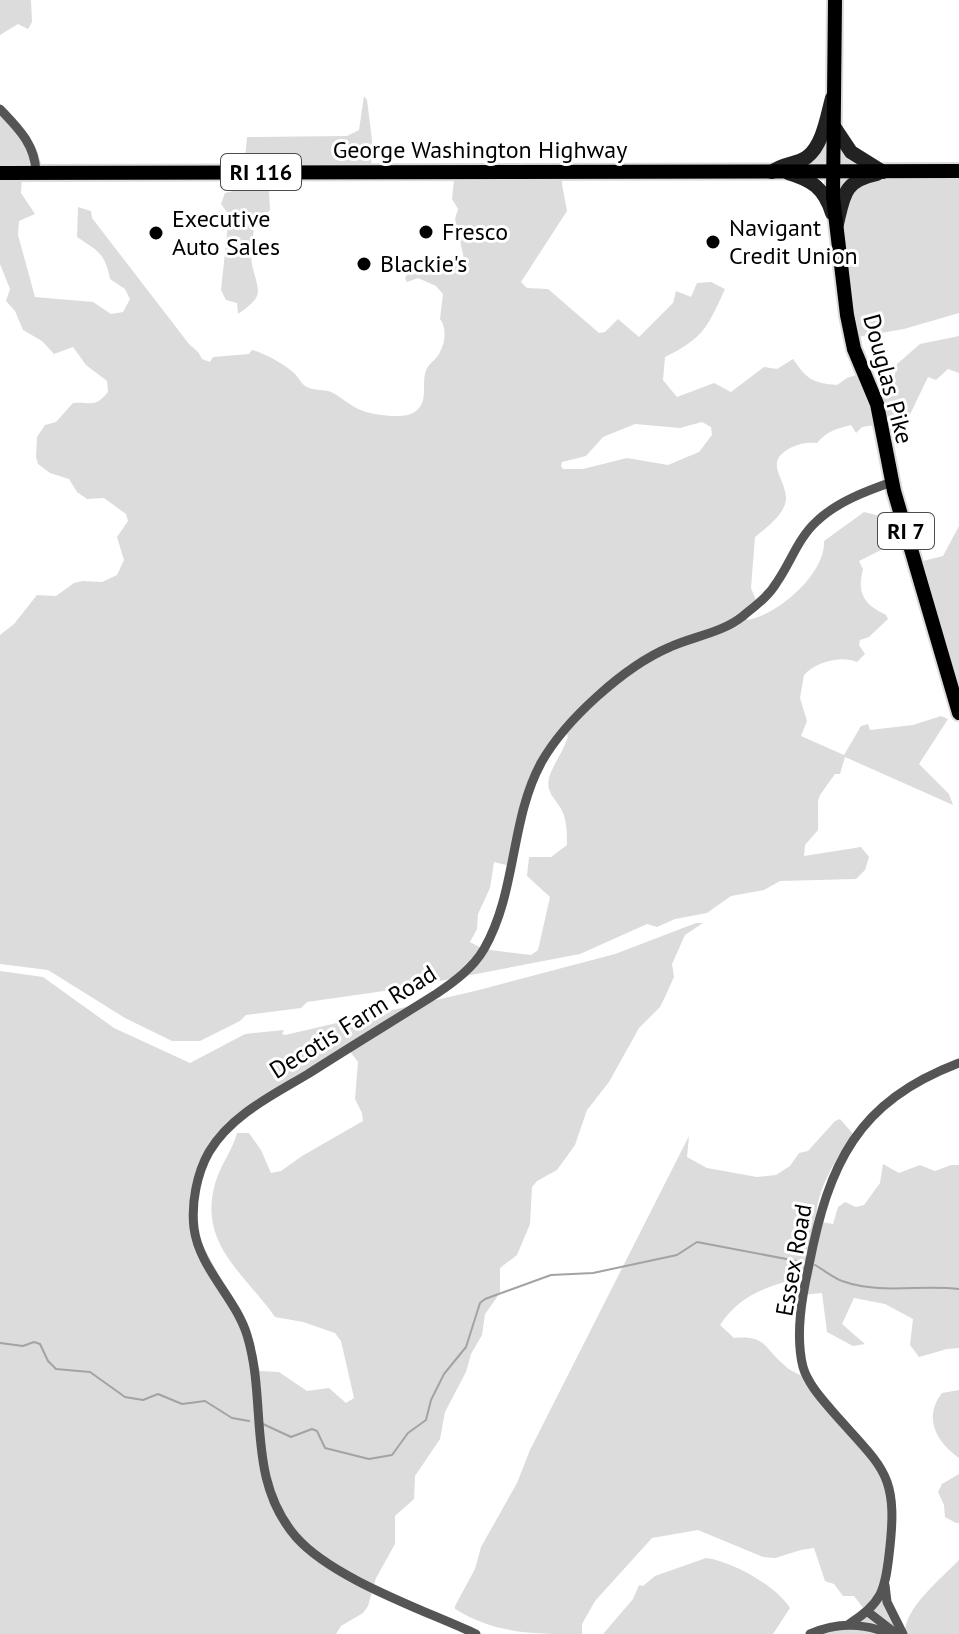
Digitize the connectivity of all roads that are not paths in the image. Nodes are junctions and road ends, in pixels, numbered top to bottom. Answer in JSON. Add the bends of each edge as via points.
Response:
{"nodes":[{"id":1,"x":835,"y":0,"type":"edge"},
{"id":2,"x":833,"y":95,"type":"junction"},
{"id":3,"x":0,"y":109,"type":"edge"},
{"id":4,"x":833,"y":125,"type":"junction"},
{"id":5,"x":959,"y":171,"type":"edge"},
{"id":6,"x":36,"y":172,"type":"junction"},
{"id":7,"x":771,"y":172,"type":"junction"},
{"id":8,"x":833,"y":172,"type":"junction"},
{"id":9,"x":883,"y":172,"type":"junction"},
{"id":10,"x":0,"y":173,"type":"edge"},
{"id":11,"x":837,"y":228,"type":"junction"},
{"id":12,"x":892,"y":482,"type":"junction"},
{"id":13,"x":959,"y":713,"type":"edge"},
{"id":14,"x":959,"y":1063,"type":"edge"},
{"id":15,"x":885,"y":1585,"type":"junction"},
{"id":16,"x":868,"y":1612,"type":"junction"},
{"id":17,"x":849,"y":1624,"type":"junction"},
{"id":18,"x":476,"y":1634,"type":"edge"},
{"id":19,"x":810,"y":1634,"type":"edge"},
{"id":20,"x":891,"y":1634,"type":"edge"},
{"id":21,"x":900,"y":1634,"type":"edge"}],
"edges":[{"from":1,"to":2,"type":"main road","name":"Douglas Pike","number":"RI 7"},
{"from":2,"to":4,"type":"main road","name":"Douglas Pike","number":"RI 7"},
{"from":2,"to":7,"type":"main road","via":[[810,153]]},
{"from":3,"to":6,"type":"street","via":[[29,143]]},
{"from":4,"to":8,"type":"main road","name":"Douglas Pike","number":"RI 7"},
{"from":4,"to":9,"type":"main road","via":[[852,153]]},
{"from":5,"to":9,"type":"main road","name":"George Washington Highway","number":"RI 116"},
{"from":6,"to":7,"type":"main road","name":"George Washington Highway","number":"RI 116"},
{"from":6,"to":10,"type":"main road","name":"George Washington Highway","number":"RI 116"},
{"from":7,"to":8,"type":"main road","name":"George Washington Highway","number":"RI 116"},
{"from":7,"to":11,"type":"main road","via":[[814,182]]},
{"from":8,"to":9,"type":"main road","name":"George Washington Highway","number":"RI 116"},
{"from":8,"to":11,"type":"main road","name":"Douglas Pike","number":"RI 7"},
{"from":9,"to":11,"type":"main road","via":[[850,185]]},
{"from":11,"to":12,"type":"main road","name":"Douglas Pike","number":"RI 7","via":[[854,349],[877,404]]},
{"from":12,"to":13,"type":"main road","name":"Douglas Pike","number":"RI 7"},
{"from":12,"to":18,"type":"street","name":"Decotis Farm Road","via":[[831,509],[815,522],[778,582],[740,619],[648,657],[576,716],[541,763],[528,792],[500,908],[483,950],[436,994],[242,1115],[210,1151],[201,1170],[194,1230],[248,1339],[264,1477],[287,1525],[309,1550],[342,1573]]},
{"from":14,"to":15,"type":"street","name":"Essex Road","via":[[912,1084],[879,1110],[850,1144],[830,1181],[802,1296],[803,1368],[817,1394],[883,1468],[893,1496]]},
{"from":15,"to":16,"type":"street","name":"Essex Road"},
{"from":15,"to":21,"type":"street"},
{"from":16,"to":17,"type":"street","name":"Essex Road"},
{"from":16,"to":21,"type":"street"},
{"from":17,"to":19,"type":"street"},
{"from":17,"to":20,"type":"street"}]}
